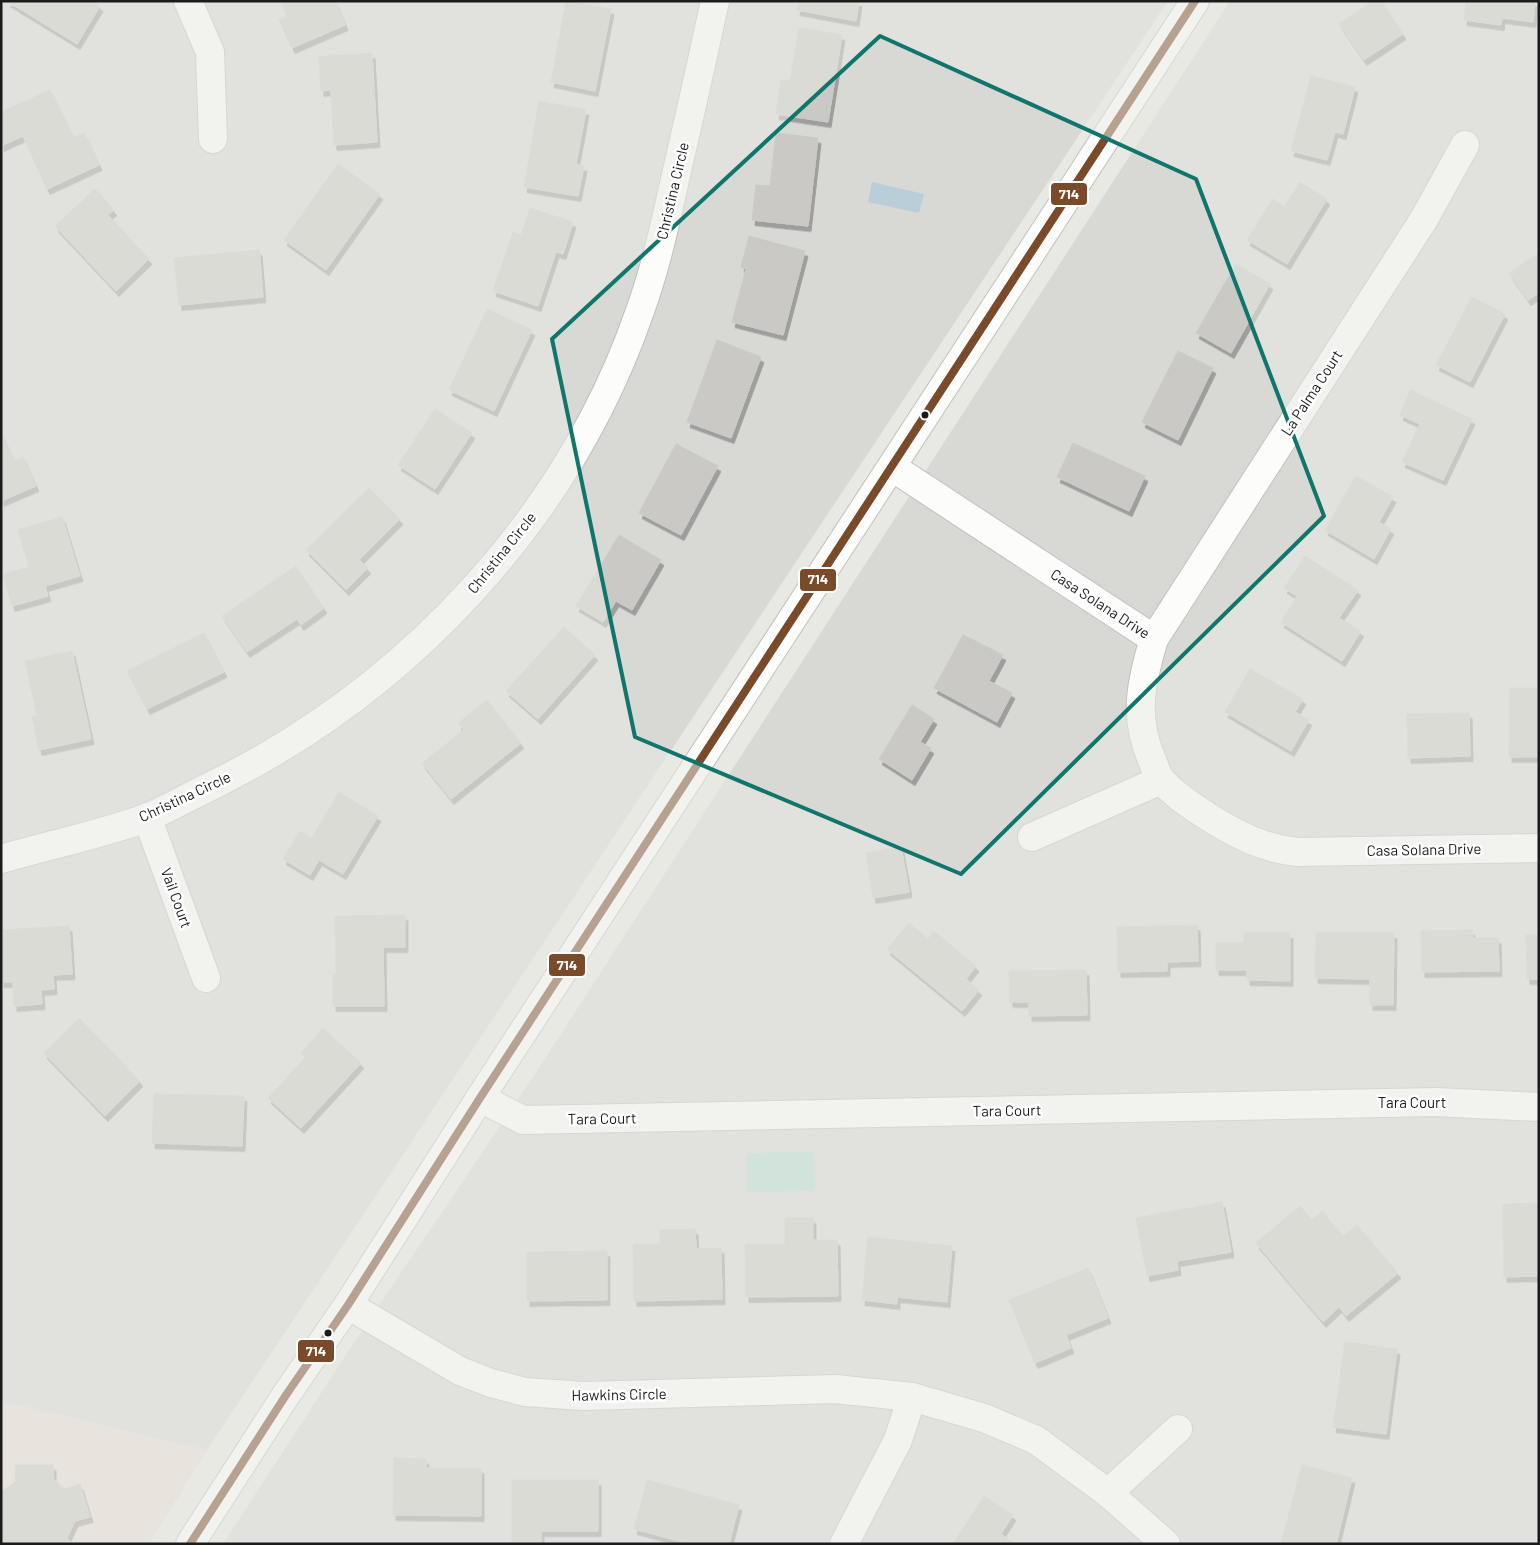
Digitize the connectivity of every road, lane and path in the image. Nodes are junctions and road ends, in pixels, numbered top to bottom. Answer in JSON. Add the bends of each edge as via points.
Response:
{"nodes":[{"id":1,"x":188,"y":1,"type":"edge"},
{"id":2,"x":715,"y":1,"type":"edge"},
{"id":3,"x":1195,"y":1,"type":"edge"},
{"id":4,"x":213,"y":139,"type":"dead end"},
{"id":5,"x":1465,"y":145,"type":"dead end"},
{"id":6,"x":892,"y":467,"type":"junction"},
{"id":7,"x":1154,"y":639,"type":"junction"},
{"id":8,"x":1161,"y":780,"type":"junction"},
{"id":9,"x":147,"y":817,"type":"junction"},
{"id":10,"x":1032,"y":837,"type":"dead end"},
{"id":11,"x":1539,"y":848,"type":"edge"},
{"id":12,"x":1,"y":859,"type":"edge"},
{"id":13,"x":206,"y":978,"type":"dead end"},
{"id":14,"x":480,"y":1098,"type":"junction"},
{"id":15,"x":1539,"y":1107,"type":"edge"},
{"id":16,"x":348,"y":1305,"type":"junction"},
{"id":17,"x":912,"y":1397,"type":"junction"},
{"id":18,"x":1178,"y":1429,"type":"dead end"},
{"id":19,"x":1108,"y":1493,"type":"junction"},
{"id":20,"x":190,"y":1544,"type":"edge"},
{"id":21,"x":844,"y":1544,"type":"edge"},
{"id":22,"x":1166,"y":1544,"type":"edge"}],
"edges":[{"from":1,"to":4,"type":"street","via":[[210,52]]},
{"from":2,"to":9,"type":"street","name":"Christina Circle","via":[[661,246],[641,311],[586,433],[551,490],[471,593],[417,646],[329,718],[245,770]]},
{"from":3,"to":6,"type":"street"},
{"from":5,"to":7,"type":"street","name":"La Palma Court","via":[[1424,219]]},
{"from":6,"to":7,"type":"street","name":"Casa Solana Drive"},
{"from":6,"to":14,"type":"street"},
{"from":7,"to":8,"type":"street","name":"Casa Solana Drive","via":[[1140,696],[1140,726]]},
{"from":8,"to":10,"type":"street"},
{"from":8,"to":11,"type":"street","name":"Casa Solana Drive","via":[[1186,803],[1240,836],[1278,850]]},
{"from":9,"to":12,"type":"street","name":"Christina Circle"},
{"from":9,"to":13,"type":"street","name":"Vail Court"},
{"from":14,"to":15,"type":"street","name":"Tara Court","via":[[523,1120],[1435,1102]]},
{"from":14,"to":16,"type":"street"},
{"from":16,"to":17,"type":"street","name":"Hawkins Circle","via":[[460,1372],[525,1392],[584,1396],[835,1389]]},
{"from":16,"to":20,"type":"street"},
{"from":17,"to":19,"type":"street","name":"Hawkins Circle","via":[[984,1418],[1036,1440]]},
{"from":17,"to":21,"type":"street","via":[[898,1440]]},
{"from":18,"to":19,"type":"street"},
{"from":19,"to":22,"type":"street","name":"Hawkins Circle"}]}
